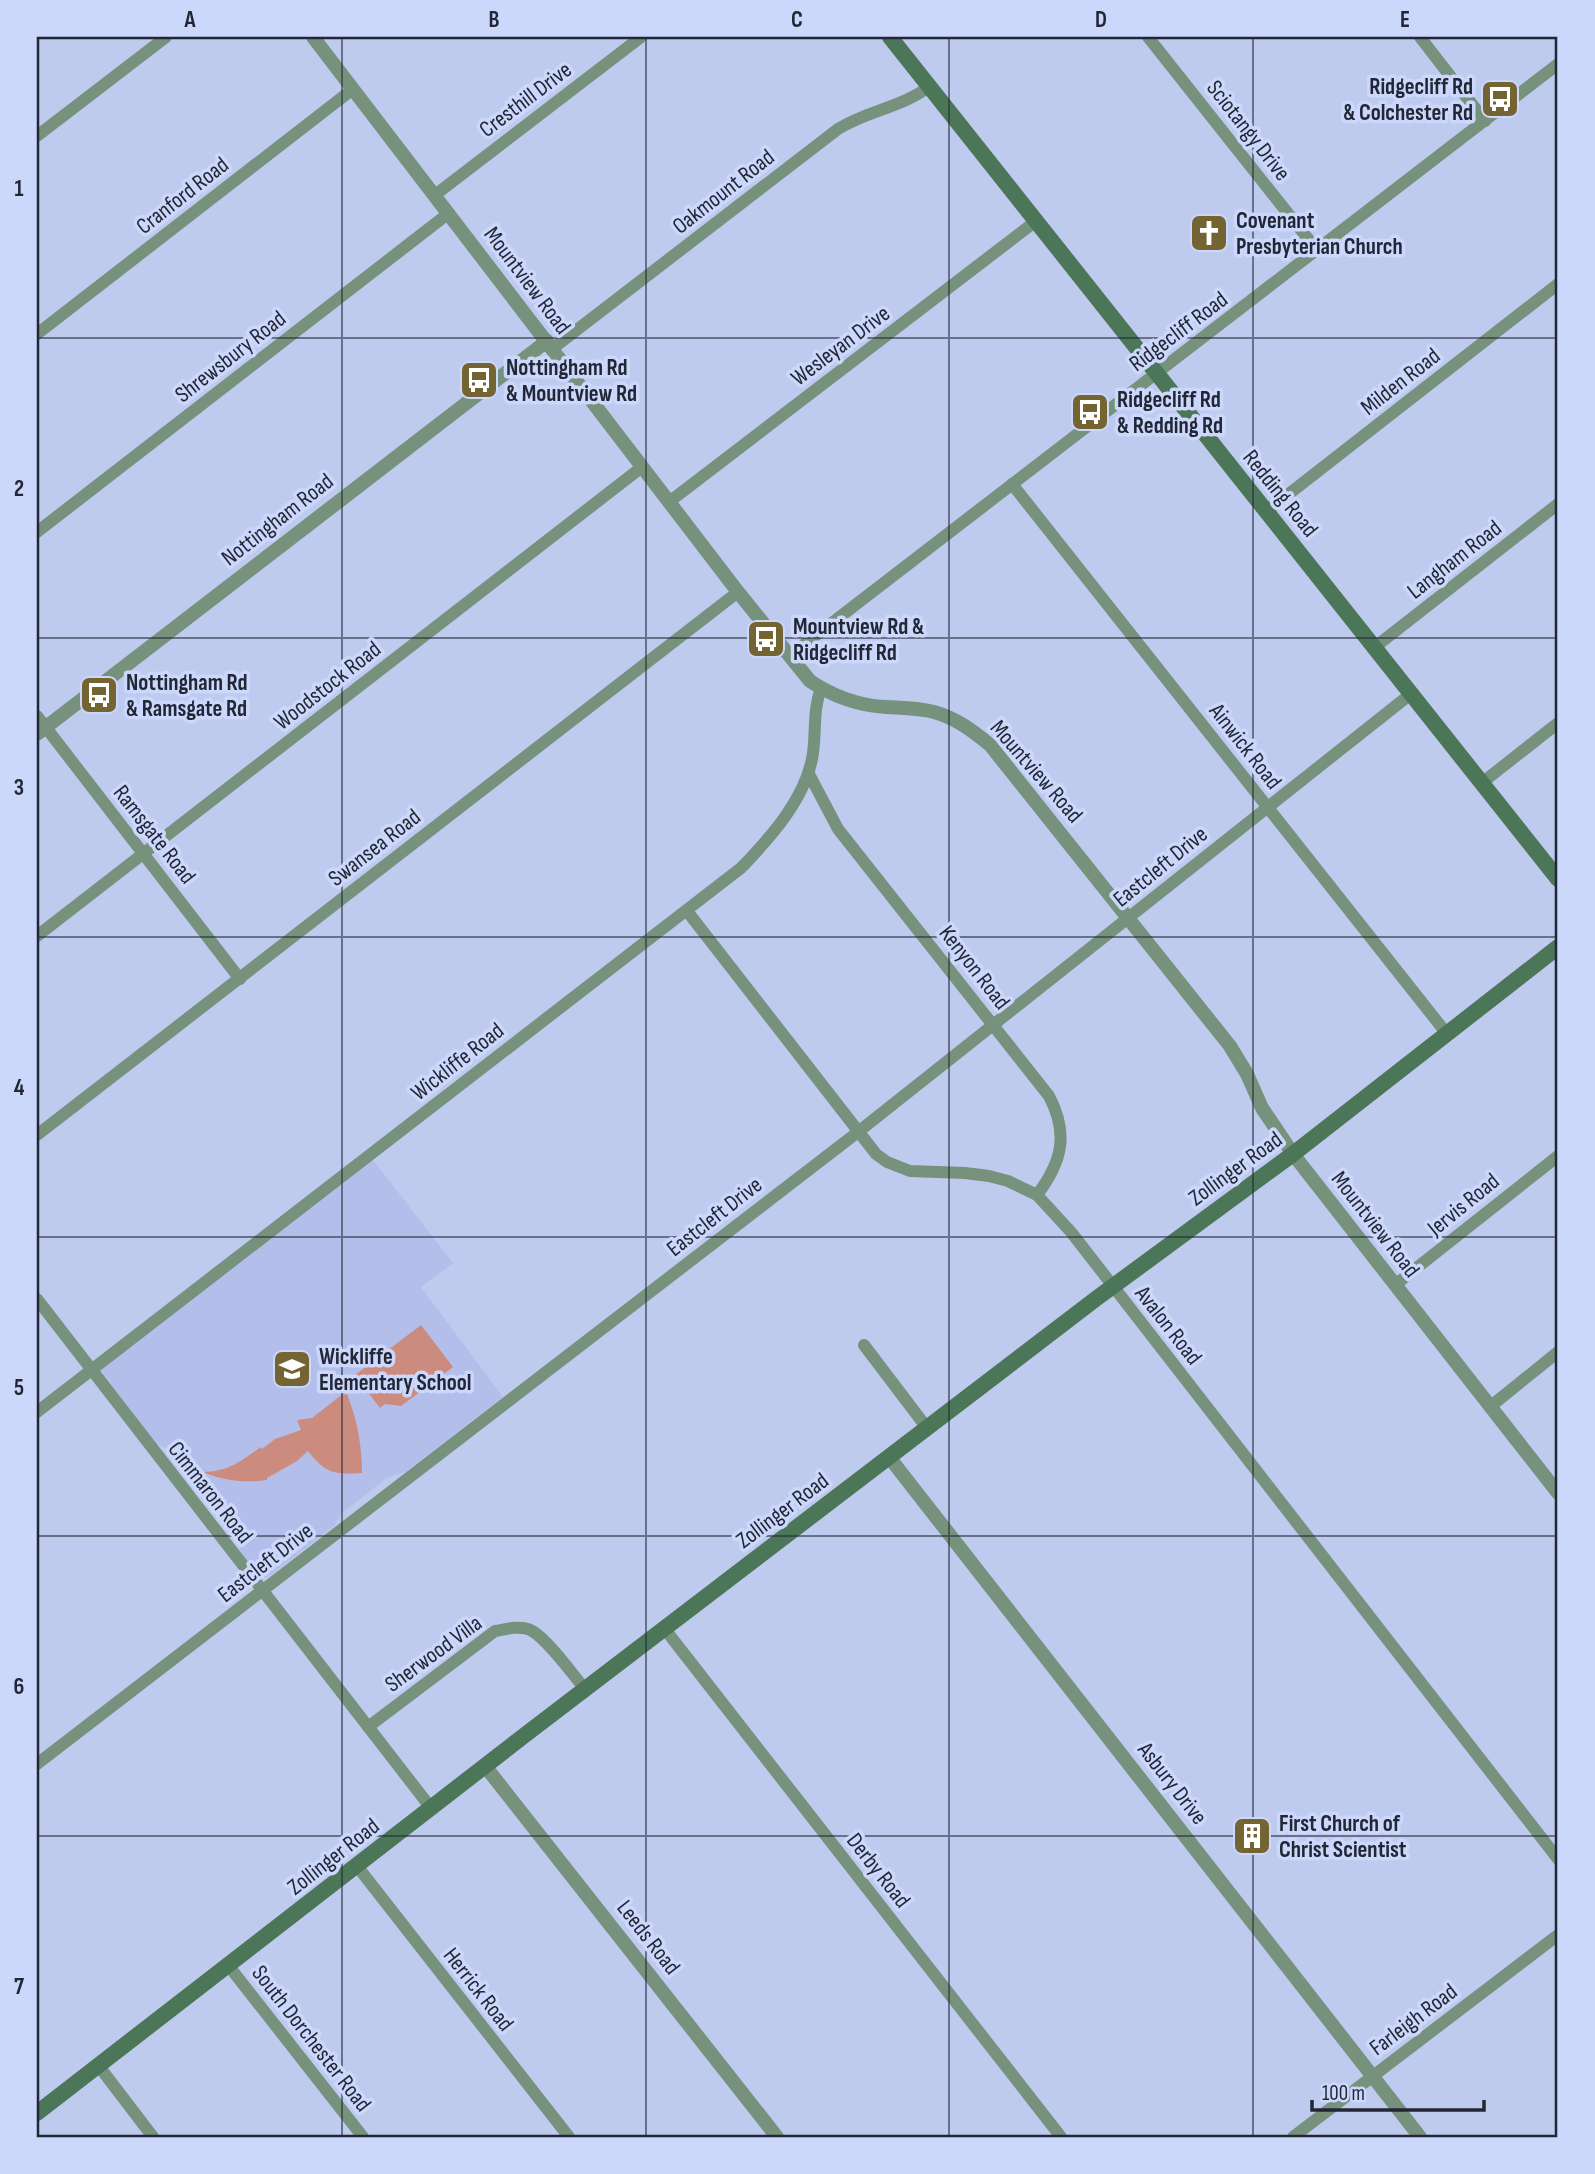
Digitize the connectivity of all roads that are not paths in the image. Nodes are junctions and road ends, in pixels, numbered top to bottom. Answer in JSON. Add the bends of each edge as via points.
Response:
{"nodes":[{"id":1,"x":166,"y":37,"type":"edge"},
{"id":2,"x":641,"y":37,"type":"edge"},
{"id":3,"x":890,"y":37,"type":"edge"},
{"id":4,"x":1148,"y":37,"type":"edge"},
{"id":5,"x":1420,"y":37,"type":"edge"},
{"id":6,"x":317,"y":38,"type":"edge"},
{"id":7,"x":1558,"y":64,"type":"edge"},
{"id":8,"x":930,"y":86,"type":"junction"},
{"id":9,"x":353,"y":89,"type":"junction"},
{"id":10,"x":1485,"y":121,"type":"junction"},
{"id":11,"x":37,"y":136,"type":"edge"},
{"id":12,"x":435,"y":195,"type":"junction"},
{"id":13,"x":449,"y":213,"type":"junction"},
{"id":14,"x":1036,"y":221,"type":"junction"},
{"id":15,"x":1317,"y":250,"type":"junction"},
{"id":16,"x":1558,"y":284,"type":"edge"},
{"id":17,"x":37,"y":334,"type":"edge"},
{"id":18,"x":549,"y":345,"type":"junction"},
{"id":19,"x":1157,"y":373,"type":"junction"},
{"id":20,"x":642,"y":467,"type":"junction"},
{"id":21,"x":1012,"y":484,"type":"junction"},
{"id":22,"x":670,"y":502,"type":"junction"},
{"id":23,"x":1558,"y":504,"type":"edge"},
{"id":24,"x":1267,"y":511,"type":"junction"},
{"id":25,"x":37,"y":532,"type":"edge"},
{"id":26,"x":738,"y":592,"type":"junction"},
{"id":27,"x":1375,"y":647,"type":"junction"},
{"id":28,"x":789,"y":656,"type":"junction"},
{"id":29,"x":821,"y":688,"type":"junction"},
{"id":30,"x":1412,"y":693,"type":"junction"},
{"id":31,"x":1558,"y":723,"type":"edge"},
{"id":32,"x":40,"y":726,"type":"edge"},
{"id":33,"x":809,"y":774,"type":"junction"},
{"id":34,"x":1483,"y":782,"type":"junction"},
{"id":35,"x":1268,"y":807,"type":"junction"},
{"id":36,"x":143,"y":853,"type":"junction"},
{"id":37,"x":1558,"y":879,"type":"edge"},
{"id":38,"x":687,"y":911,"type":"junction"},
{"id":39,"x":1129,"y":918,"type":"junction"},
{"id":40,"x":37,"y":936,"type":"edge"},
{"id":41,"x":1558,"y":947,"type":"edge"},
{"id":42,"x":240,"y":979,"type":"junction"},
{"id":43,"x":993,"y":1024,"type":"junction"},
{"id":44,"x":1447,"y":1034,"type":"junction"},
{"id":45,"x":858,"y":1132,"type":"junction"},
{"id":46,"x":37,"y":1136,"type":"edge"},
{"id":47,"x":1293,"y":1154,"type":"junction"},
{"id":48,"x":1558,"y":1156,"type":"edge"},
{"id":49,"x":1037,"y":1195,"type":"junction"},
{"id":50,"x":1395,"y":1285,"type":"junction"},
{"id":51,"x":1112,"y":1287,"type":"junction"},
{"id":52,"x":37,"y":1300,"type":"edge"},
{"id":53,"x":864,"y":1345,"type":"dead end"},
{"id":54,"x":1558,"y":1352,"type":"edge"},
{"id":55,"x":91,"y":1370,"type":"junction"},
{"id":56,"x":1491,"y":1406,"type":"junction"},
{"id":57,"x":37,"y":1412,"type":"edge"},
{"id":58,"x":928,"y":1427,"type":"junction"},
{"id":59,"x":889,"y":1457,"type":"junction"},
{"id":60,"x":1558,"y":1493,"type":"edge"},
{"id":61,"x":262,"y":1591,"type":"junction"},
{"id":62,"x":664,"y":1628,"type":"junction"},
{"id":63,"x":585,"y":1689,"type":"junction"},
{"id":64,"x":368,"y":1727,"type":"junction"},
{"id":65,"x":37,"y":1764,"type":"edge"},
{"id":66,"x":485,"y":1766,"type":"junction"},
{"id":67,"x":431,"y":1808,"type":"junction"},
{"id":68,"x":1558,"y":1859,"type":"edge"},
{"id":69,"x":357,"y":1866,"type":"junction"},
{"id":70,"x":1558,"y":1935,"type":"edge"},
{"id":71,"x":228,"y":1965,"type":"junction"},
{"id":72,"x":98,"y":2065,"type":"junction"},
{"id":73,"x":1373,"y":2076,"type":"junction"},
{"id":74,"x":37,"y":2113,"type":"edge"},
{"id":75,"x":153,"y":2137,"type":"edge"},
{"id":76,"x":363,"y":2137,"type":"edge"},
{"id":77,"x":569,"y":2137,"type":"edge"},
{"id":78,"x":777,"y":2137,"type":"edge"},
{"id":79,"x":1061,"y":2137,"type":"edge"},
{"id":80,"x":1293,"y":2137,"type":"edge"},
{"id":81,"x":1420,"y":2137,"type":"edge"}],
"edges":[{"from":1,"to":11,"type":"street"},
{"from":2,"to":12,"type":"street","name":"Cresthill Drive"},
{"from":3,"to":8,"type":"main road","name":"Redding Road"},
{"from":4,"to":15,"type":"street","name":"Sciotangy Drive"},
{"from":5,"to":10,"type":"street"},
{"from":6,"to":9,"type":"street","name":"Mountview Road"},
{"from":7,"to":10,"type":"street","name":"Ridgecliff Road"},
{"from":8,"to":14,"type":"main road","name":"Redding Road"},
{"from":8,"to":18,"type":"street","name":"Oakmount Road","via":[[894,107],[863,115],[838,129]]},
{"from":9,"to":12,"type":"street","name":"Mountview Road"},
{"from":9,"to":17,"type":"street","name":"Cranford Road"},
{"from":10,"to":15,"type":"street","name":"Ridgecliff Road"},
{"from":12,"to":13,"type":"street","name":"Mountview Road"},
{"from":13,"to":18,"type":"street","name":"Mountview Road"},
{"from":13,"to":25,"type":"street","name":"Shrewsbury Road"},
{"from":14,"to":19,"type":"main road","name":"Redding Road"},
{"from":14,"to":22,"type":"street","name":"Wesleyan Drive"},
{"from":15,"to":19,"type":"street","name":"Ridgecliff Road"},
{"from":16,"to":24,"type":"street","name":"Milden Road"},
{"from":18,"to":20,"type":"street","name":"Mountview Road"},
{"from":18,"to":32,"type":"street","name":"Nottingham Road"},
{"from":19,"to":21,"type":"street","name":"Ridgecliff Road"},
{"from":19,"to":24,"type":"main road","name":"Redding Road"},
{"from":20,"to":22,"type":"street","name":"Mountview Road"},
{"from":20,"to":36,"type":"street","name":"Woodstock Road"},
{"from":21,"to":28,"type":"street","name":"Ridgecliff Road"},
{"from":21,"to":35,"type":"street","name":"Ainwick Road"},
{"from":22,"to":26,"type":"street","name":"Mountview Road"},
{"from":23,"to":27,"type":"street","name":"Langham Road"},
{"from":24,"to":27,"type":"main road","name":"Redding Road"},
{"from":26,"to":28,"type":"street","name":"Mountview Road"},
{"from":26,"to":42,"type":"street","name":"Swansea Road"},
{"from":27,"to":30,"type":"main road","name":"Redding Road"},
{"from":28,"to":29,"type":"street","name":"Mountview Road"},
{"from":29,"to":33,"type":"street","name":"Wickliffe Road"},
{"from":29,"to":39,"type":"street","name":"Mountview Road","via":[[865,704],[932,711],[979,736]]},
{"from":30,"to":34,"type":"main road","name":"Redding Road"},
{"from":30,"to":35,"type":"street","name":"Eastcleft Drive"},
{"from":31,"to":34,"type":"street"},
{"from":32,"to":36,"type":"street","name":"Ramsgate Road"},
{"from":33,"to":38,"type":"street","name":"Wickliffe Road","via":[[793,804],[756,852]]},
{"from":33,"to":43,"type":"street","name":"Kenyon Road","via":[[838,829]]},
{"from":34,"to":37,"type":"main road","name":"Redding Road"},
{"from":35,"to":39,"type":"street","name":"Eastcleft Drive"},
{"from":35,"to":44,"type":"street","name":"Ainwick Road"},
{"from":36,"to":40,"type":"street","name":"Woodstock Road"},
{"from":36,"to":42,"type":"street","name":"Ramsgate Road"},
{"from":38,"to":45,"type":"street","name":"Avalon Road"},
{"from":38,"to":55,"type":"street","name":"Wickliffe Road"},
{"from":39,"to":43,"type":"street","name":"Eastcleft Drive"},
{"from":39,"to":47,"type":"street","name":"Mountview Road","via":[[1230,1046],[1262,1108]]},
{"from":41,"to":44,"type":"main road","name":"Zollinger Road"},
{"from":42,"to":46,"type":"street","name":"Swansea Road"},
{"from":43,"to":45,"type":"street","name":"Eastcleft Drive"},
{"from":43,"to":49,"type":"street","name":"Kenyon Road","via":[[1057,1111],[1061,1143],[1056,1164]]},
{"from":44,"to":47,"type":"main road","name":"Zollinger Road"},
{"from":45,"to":49,"type":"street","name":"Avalon Road","via":[[876,1154],[898,1168],[989,1176]]},
{"from":45,"to":61,"type":"street","name":"Eastcleft Drive"},
{"from":47,"to":50,"type":"street","name":"Mountview Road"},
{"from":47,"to":51,"type":"main road","name":"Zollinger Road"},
{"from":48,"to":50,"type":"street","name":"Jervis Road"},
{"from":49,"to":51,"type":"street","name":"Avalon Road"},
{"from":50,"to":56,"type":"street","name":"Mountview Road"},
{"from":51,"to":58,"type":"main road","name":"Zollinger Road"},
{"from":51,"to":68,"type":"street","name":"Avalon Road"},
{"from":52,"to":55,"type":"street","name":"Cimmaron Road"},
{"from":53,"to":58,"type":"street"},
{"from":54,"to":56,"type":"street"},
{"from":55,"to":57,"type":"street","name":"Wickliffe Road"},
{"from":55,"to":61,"type":"street","name":"Cimmaron Road"},
{"from":56,"to":60,"type":"street","name":"Mountview Road"},
{"from":58,"to":59,"type":"main road","name":"Zollinger Road"},
{"from":59,"to":62,"type":"main road","name":"Zollinger Road"},
{"from":59,"to":73,"type":"street","name":"Asbury Drive"},
{"from":61,"to":64,"type":"street","name":"Cimmaron Road"},
{"from":61,"to":65,"type":"street","name":"Eastcleft Drive"},
{"from":62,"to":63,"type":"main road","name":"Zollinger Road"},
{"from":62,"to":79,"type":"street","name":"Derby Road"},
{"from":63,"to":64,"type":"street","name":"Sherwood Villa","via":[[531,1630],[513,1627],[495,1632]]},
{"from":63,"to":66,"type":"main road","name":"Zollinger Road"},
{"from":64,"to":67,"type":"street","name":"Cimmaron Road"},
{"from":66,"to":67,"type":"main road","name":"Zollinger Road"},
{"from":66,"to":78,"type":"street","name":"Leeds Road"},
{"from":67,"to":69,"type":"main road","name":"Zollinger Road"},
{"from":69,"to":71,"type":"main road","name":"Zollinger Road"},
{"from":69,"to":77,"type":"street","name":"Herrick Road"},
{"from":70,"to":73,"type":"street","name":"Farleigh Road"},
{"from":71,"to":72,"type":"main road","name":"Zollinger Road"},
{"from":71,"to":76,"type":"street","name":"South Dorchester Road"},
{"from":72,"to":74,"type":"main road","name":"Zollinger Road"},
{"from":72,"to":75,"type":"street"},
{"from":73,"to":80,"type":"street","name":"Farleigh Road"},
{"from":73,"to":81,"type":"street","name":"Asbury Drive"}]}
